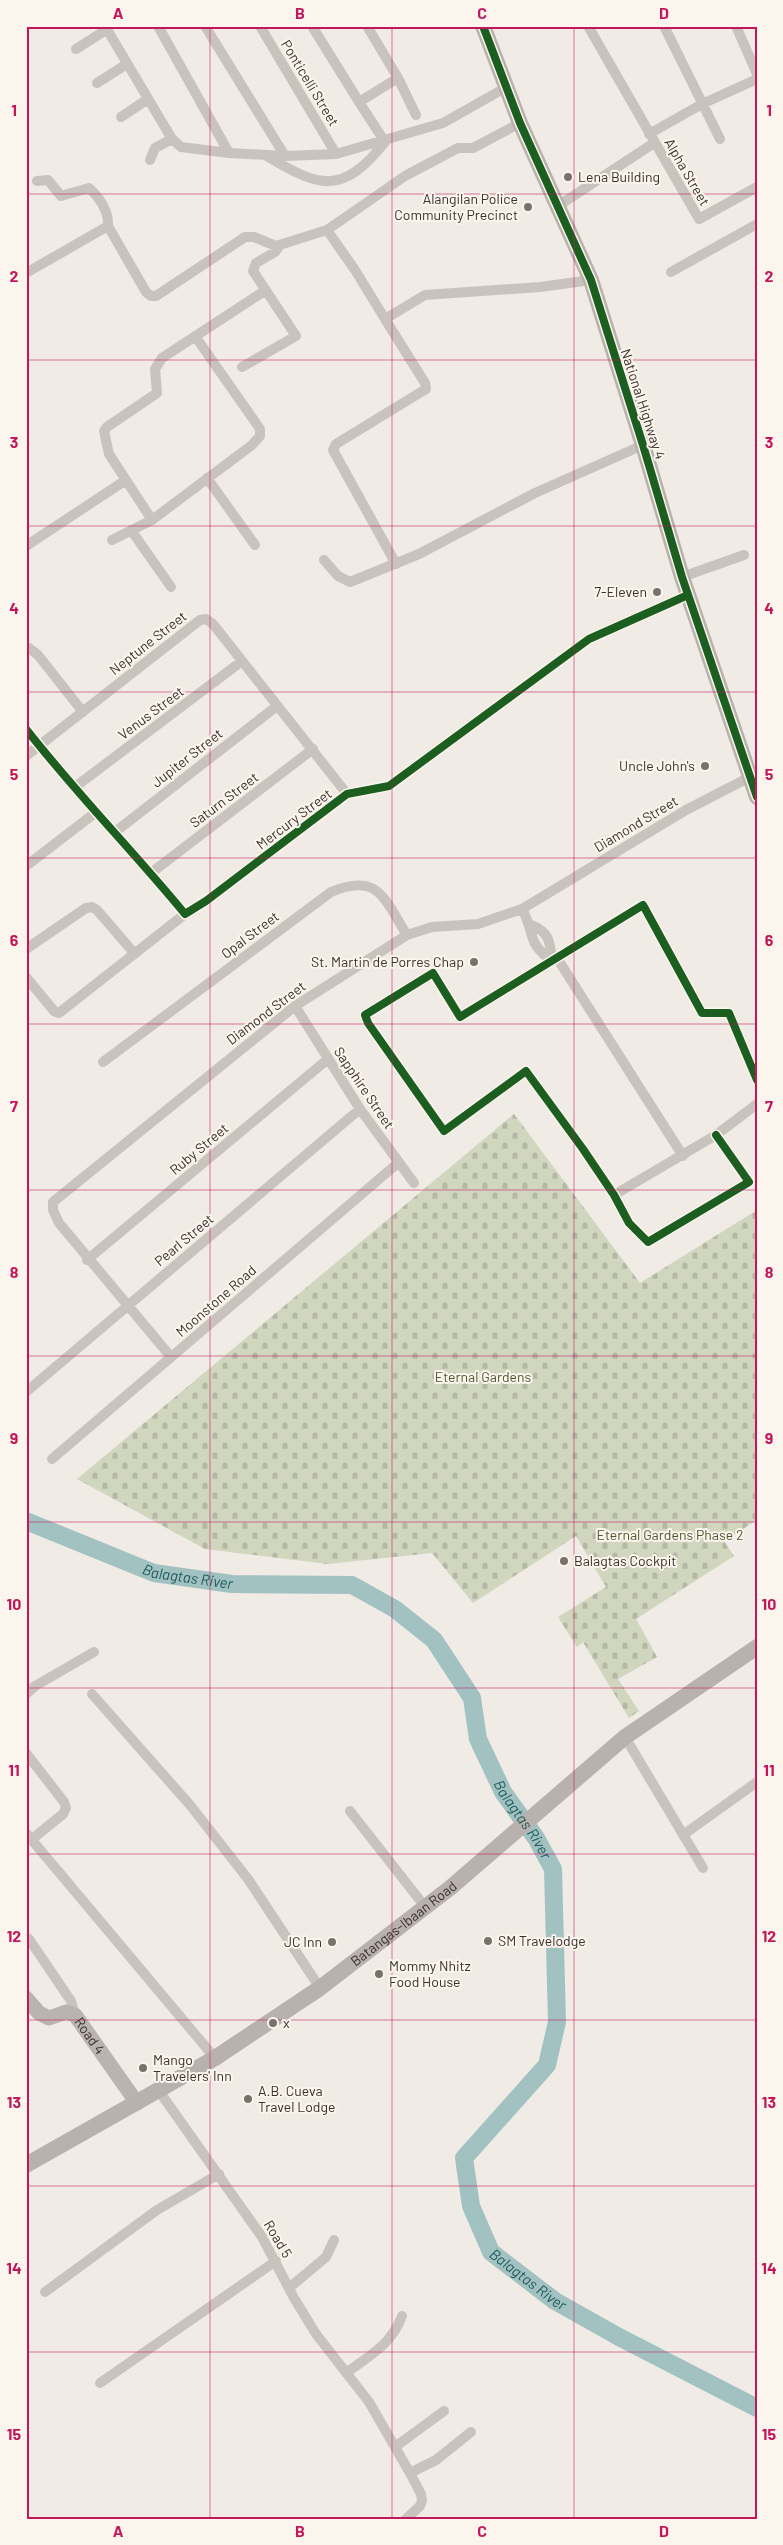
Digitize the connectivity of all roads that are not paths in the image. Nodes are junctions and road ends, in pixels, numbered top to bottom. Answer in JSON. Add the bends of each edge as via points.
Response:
{"nodes":[{"id":1,"x":158,"y":26,"type":"edge"},
{"id":2,"x":205,"y":26,"type":"edge"},
{"id":3,"x":260,"y":26,"type":"edge"},
{"id":4,"x":312,"y":26,"type":"edge"},
{"id":5,"x":367,"y":26,"type":"edge"},
{"id":6,"x":483,"y":26,"type":"edge"},
{"id":7,"x":588,"y":26,"type":"edge"},
{"id":8,"x":664,"y":26,"type":"edge"},
{"id":9,"x":736,"y":26,"type":"edge"},
{"id":10,"x":105,"y":28,"type":"edge"},
{"id":11,"x":76,"y":49,"type":"dead end"},
{"id":12,"x":127,"y":64,"type":"junction"},
{"id":13,"x":757,"y":74,"type":"edge"},
{"id":14,"x":398,"y":78,"type":"junction"},
{"id":15,"x":757,"y":79,"type":"edge"},
{"id":16,"x":97,"y":82,"type":"dead end"},
{"id":17,"x":505,"y":88,"type":"junction"},
{"id":18,"x":148,"y":99,"type":"junction"},
{"id":19,"x":359,"y":102,"type":"junction"},
{"id":20,"x":702,"y":104,"type":"junction"},
{"id":21,"x":416,"y":114,"type":"dead end"},
{"id":22,"x":121,"y":118,"type":"dead end"},
{"id":23,"x":520,"y":123,"type":"junction"},
{"id":24,"x":652,"y":138,"type":"junction"},
{"id":25,"x":172,"y":139,"type":"junction"},
{"id":26,"x":720,"y":139,"type":"dead end"},
{"id":27,"x":385,"y":142,"type":"junction"},
{"id":28,"x":229,"y":153,"type":"junction"},
{"id":29,"x":336,"y":154,"type":"junction"},
{"id":30,"x":264,"y":155,"type":"junction"},
{"id":31,"x":285,"y":156,"type":"junction"},
{"id":32,"x":150,"y":160,"type":"dead end"},
{"id":33,"x":37,"y":181,"type":"dead end"},
{"id":34,"x":757,"y":187,"type":"edge"},
{"id":35,"x":558,"y":206,"type":"junction"},
{"id":36,"x":757,"y":224,"type":"edge"},
{"id":37,"x":108,"y":226,"type":"junction"},
{"id":38,"x":327,"y":230,"type":"junction"},
{"id":39,"x":280,"y":245,"type":"junction"},
{"id":40,"x":671,"y":272,"type":"dead end"},
{"id":41,"x":26,"y":273,"type":"edge"},
{"id":42,"x":591,"y":280,"type":"junction"},
{"id":43,"x":266,"y":290,"type":"junction"},
{"id":44,"x":385,"y":319,"type":"junction"},
{"id":45,"x":195,"y":336,"type":"junction"},
{"id":46,"x":242,"y":368,"type":"dead end"},
{"id":47,"x":644,"y":445,"type":"junction"},
{"id":48,"x":207,"y":478,"type":"junction"},
{"id":49,"x":126,"y":480,"type":"junction"},
{"id":50,"x":152,"y":520,"type":"junction"},
{"id":51,"x":131,"y":530,"type":"junction"},
{"id":52,"x":112,"y":540,"type":"dead end"},
{"id":53,"x":255,"y":545,"type":"dead end"},
{"id":54,"x":26,"y":546,"type":"edge"},
{"id":55,"x":744,"y":555,"type":"dead end"},
{"id":56,"x":324,"y":560,"type":"dead end"},
{"id":57,"x":396,"y":564,"type":"junction"},
{"id":58,"x":682,"y":577,"type":"junction"},
{"id":59,"x":171,"y":587,"type":"dead end"},
{"id":60,"x":688,"y":595,"type":"junction"},
{"id":61,"x":26,"y":649,"type":"edge"},
{"id":62,"x":242,"y":661,"type":"junction"},
{"id":63,"x":277,"y":706,"type":"junction"},
{"id":64,"x":83,"y":712,"type":"junction"},
{"id":65,"x":26,"y":729,"type":"edge"},
{"id":66,"x":40,"y":746,"type":"junction"},
{"id":67,"x":313,"y":750,"type":"junction"},
{"id":68,"x":26,"y":756,"type":"edge"},
{"id":69,"x":750,"y":777,"type":"junction"},
{"id":70,"x":75,"y":787,"type":"junction"},
{"id":71,"x":347,"y":794,"type":"junction"},
{"id":72,"x":757,"y":797,"type":"edge"},
{"id":73,"x":95,"y":813,"type":"junction"},
{"id":74,"x":115,"y":832,"type":"junction"},
{"id":75,"x":26,"y":866,"type":"edge"},
{"id":76,"x":151,"y":873,"type":"junction"},
{"id":77,"x":522,"y":908,"type":"junction"},
{"id":78,"x":185,"y":914,"type":"junction"},
{"id":79,"x":407,"y":934,"type":"junction"},
{"id":80,"x":26,"y":949,"type":"edge"},
{"id":81,"x":134,"y":953,"type":"junction"},
{"id":82,"x":554,"y":959,"type":"junction"},
{"id":83,"x":26,"y":978,"type":"edge"},
{"id":84,"x":294,"y":1006,"type":"junction"},
{"id":85,"x":328,"y":1059,"type":"junction"},
{"id":86,"x":102,"y":1062,"type":"dead end"},
{"id":87,"x":757,"y":1080,"type":"edge"},
{"id":88,"x":757,"y":1104,"type":"edge"},
{"id":89,"x":360,"y":1109,"type":"junction"},
{"id":90,"x":716,"y":1135,"type":"junction"},
{"id":91,"x":683,"y":1156,"type":"junction"},
{"id":92,"x":398,"y":1163,"type":"junction"},
{"id":93,"x":414,"y":1183,"type":"dead end"},
{"id":94,"x":614,"y":1195,"type":"junction"},
{"id":95,"x":87,"y":1260,"type":"junction"},
{"id":96,"x":128,"y":1306,"type":"junction"},
{"id":97,"x":171,"y":1357,"type":"junction"},
{"id":98,"x":26,"y":1392,"type":"edge"},
{"id":99,"x":52,"y":1459,"type":"dead end"},
{"id":100,"x":757,"y":1647,"type":"edge"},
{"id":101,"x":94,"y":1652,"type":"dead end"},
{"id":102,"x":26,"y":1694,"type":"edge"},
{"id":103,"x":92,"y":1694,"type":"dead end"},
{"id":104,"x":625,"y":1737,"type":"junction"},
{"id":105,"x":26,"y":1753,"type":"edge"},
{"id":106,"x":757,"y":1782,"type":"edge"},
{"id":107,"x":350,"y":1811,"type":"dead end"},
{"id":108,"x":683,"y":1835,"type":"junction"},
{"id":109,"x":29,"y":1836,"type":"edge"},
{"id":110,"x":703,"y":1868,"type":"dead end"},
{"id":111,"x":426,"y":1908,"type":"junction"},
{"id":112,"x":29,"y":1939,"type":"dead end"},
{"id":113,"x":320,"y":1988,"type":"junction"},
{"id":114,"x":26,"y":1998,"type":"edge"},
{"id":115,"x":75,"y":2015,"type":"junction"},
{"id":116,"x":214,"y":2058,"type":"junction"},
{"id":117,"x":158,"y":2091,"type":"junction"},
{"id":118,"x":137,"y":2103,"type":"junction"},
{"id":119,"x":26,"y":2165,"type":"edge"},
{"id":120,"x":219,"y":2174,"type":"junction"},
{"id":121,"x":334,"y":2240,"type":"dead end"},
{"id":122,"x":276,"y":2261,"type":"junction"},
{"id":123,"x":289,"y":2288,"type":"junction"},
{"id":124,"x":45,"y":2292,"type":"dead end"},
{"id":125,"x":402,"y":2316,"type":"dead end"},
{"id":126,"x":346,"y":2373,"type":"junction"},
{"id":127,"x":100,"y":2383,"type":"dead end"},
{"id":128,"x":444,"y":2411,"type":"dead end"},
{"id":129,"x":471,"y":2432,"type":"dead end"},
{"id":130,"x":395,"y":2447,"type":"junction"},
{"id":131,"x":410,"y":2473,"type":"junction"},
{"id":132,"x":406,"y":2519,"type":"edge"}],
"edges":[{"from":1,"to":28,"type":"street"},
{"from":2,"to":31,"type":"street"},
{"from":3,"to":29,"type":"street","name":"Ponticelli Street"},
{"from":4,"to":19,"type":"street"},
{"from":5,"to":14,"type":"street"},
{"from":6,"to":17,"type":"main road","name":"National Highway 4"},
{"from":7,"to":24,"type":"street"},
{"from":8,"to":20,"type":"street"},
{"from":9,"to":13,"type":"street"},
{"from":10,"to":11,"type":"street"},
{"from":10,"to":12,"type":"street"},
{"from":12,"to":16,"type":"street"},
{"from":12,"to":18,"type":"street"},
{"from":14,"to":19,"type":"street"},
{"from":14,"to":21,"type":"street"},
{"from":15,"to":20,"type":"street"},
{"from":17,"to":23,"type":"main road","name":"National Highway 4"},
{"from":17,"to":27,"type":"street","via":[[443,124]]},
{"from":18,"to":22,"type":"street"},
{"from":18,"to":25,"type":"street"},
{"from":19,"to":27,"type":"street"},
{"from":20,"to":24,"type":"street"},
{"from":20,"to":26,"type":"street"},
{"from":23,"to":35,"type":"main road","name":"National Highway 4"},
{"from":23,"to":38,"type":"street","via":[[473,148],[458,148],[405,176]]},
{"from":24,"to":34,"type":"street","name":"Alpha Street","via":[[699,219]]},
{"from":24,"to":35,"type":"street"},
{"from":25,"to":28,"type":"street","via":[[181,147]]},
{"from":25,"to":32,"type":"street","via":[[155,148]]},
{"from":27,"to":29,"type":"street"},
{"from":27,"to":30,"type":"street","via":[[352,176],[334,182],[301,176]]},
{"from":28,"to":30,"type":"street"},
{"from":29,"to":31,"type":"street"},
{"from":30,"to":31,"type":"street"},
{"from":33,"to":37,"type":"street","via":[[48,180],[61,196],[89,188],[97,194],[109,218]]},
{"from":35,"to":42,"type":"main road","name":"National Highway 4"},
{"from":36,"to":40,"type":"street"},
{"from":37,"to":39,"type":"street","via":[[151,296],[156,296],[244,237],[254,237],[271,246]]},
{"from":37,"to":41,"type":"street"},
{"from":38,"to":39,"type":"street"},
{"from":38,"to":44,"type":"street"},
{"from":39,"to":43,"type":"street","via":[[254,265],[253,272]]},
{"from":42,"to":44,"type":"street","via":[[540,287],[425,294]]},
{"from":42,"to":47,"type":"main road","name":"National Highway 4"},
{"from":43,"to":45,"type":"street"},
{"from":43,"to":46,"type":"street","via":[[296,336]]},
{"from":44,"to":57,"type":"street","via":[[426,389],[336,444],[333,450]]},
{"from":45,"to":48,"type":"street","via":[[260,429],[260,436],[252,445]]},
{"from":45,"to":49,"type":"street","via":[[156,364],[157,392],[154,397],[104,431],[109,454]]},
{"from":47,"to":57,"type":"street","via":[[535,494]]},
{"from":47,"to":58,"type":"main road","name":"National Highway 4"},
{"from":48,"to":50,"type":"street"},
{"from":48,"to":53,"type":"street"},
{"from":49,"to":50,"type":"street"},
{"from":49,"to":54,"type":"street"},
{"from":50,"to":51,"type":"street"},
{"from":51,"to":52,"type":"street"},
{"from":51,"to":59,"type":"street"},
{"from":55,"to":58,"type":"street"},
{"from":56,"to":57,"type":"street","via":[[338,576],[350,582]]},
{"from":58,"to":60,"type":"main road","name":"National Highway 4"},
{"from":60,"to":69,"type":"main road","name":"National Highway 4"},
{"from":60,"to":71,"type":"street","name":"Mercury Street","via":[[589,639],[389,786]]},
{"from":61,"to":64,"type":"street","via":[[38,654]]},
{"from":62,"to":63,"type":"street","name":"Neptune Street"},
{"from":62,"to":64,"type":"street","name":"Neptune Street","via":[[213,624],[206,619],[200,620]]},
{"from":62,"to":70,"type":"street","name":"Venus Street"},
{"from":63,"to":67,"type":"street","name":"Neptune Street"},
{"from":63,"to":74,"type":"street","name":"Jupiter Street"},
{"from":64,"to":66,"type":"street","name":"Neptune Street"},
{"from":65,"to":66,"type":"street"},
{"from":66,"to":68,"type":"street","name":"Neptune Street"},
{"from":66,"to":70,"type":"street"},
{"from":67,"to":71,"type":"street","name":"Neptune Street"},
{"from":67,"to":76,"type":"street","name":"Saturn Street"},
{"from":69,"to":72,"type":"main road","name":"National Highway 4"},
{"from":69,"to":77,"type":"street","name":"Diamond Street","via":[[686,810]]},
{"from":70,"to":73,"type":"street"},
{"from":71,"to":78,"type":"street","name":"Mercury Street"},
{"from":73,"to":74,"type":"street"},
{"from":73,"to":75,"type":"street"},
{"from":74,"to":76,"type":"street"},
{"from":76,"to":78,"type":"street"},
{"from":77,"to":79,"type":"street","name":"Diamond Street","via":[[478,924],[432,927]]},
{"from":77,"to":82,"type":"street","via":[[531,925],[530,937],[538,950]]},
{"from":78,"to":81,"type":"street","name":"Mercury Street"},
{"from":79,"to":84,"type":"street","name":"Diamond Street"},
{"from":79,"to":86,"type":"street","name":"Opal Street","via":[[379,892],[367,884],[349,884],[331,892]]},
{"from":80,"to":81,"type":"street","via":[[92,907]]},
{"from":81,"to":83,"type":"street","name":"Mercury Street","via":[[59,1013]]},
{"from":82,"to":87,"type":"street","via":[[643,905],[702,1013],[729,1013]]},
{"from":82,"to":91,"type":"street"},
{"from":82,"to":94,"type":"street","via":[[460,1017],[432,973],[365,1015],[442,1130],[448,1130],[526,1071]]},
{"from":84,"to":85,"type":"street","name":"Sapphire Street"},
{"from":84,"to":95,"type":"street","name":"Diamond Street","via":[[53,1202],[59,1223]]},
{"from":85,"to":89,"type":"street","name":"Sapphire Street"},
{"from":85,"to":95,"type":"street","name":"Ruby Street"},
{"from":88,"to":90,"type":"street"},
{"from":89,"to":92,"type":"street","name":"Sapphire Street"},
{"from":89,"to":96,"type":"street","name":"Pearl Street"},
{"from":90,"to":91,"type":"street"},
{"from":90,"to":94,"type":"street","via":[[749,1182],[648,1242],[629,1223]]},
{"from":91,"to":94,"type":"street"},
{"from":92,"to":93,"type":"street","name":"Sapphire Street"},
{"from":92,"to":97,"type":"street","name":"Moonstone Road"},
{"from":95,"to":96,"type":"street","name":"Diamond Street"},
{"from":96,"to":97,"type":"street","name":"Diamond Street"},
{"from":96,"to":98,"type":"street","name":"Pearl Street"},
{"from":97,"to":99,"type":"street","name":"Moonstone Road"},
{"from":100,"to":104,"type":"main road","name":"Batangas-Ibaan Road"},
{"from":101,"to":102,"type":"street"},
{"from":103,"to":113,"type":"street","via":[[190,1805],[248,1879]]},
{"from":104,"to":108,"type":"street"},
{"from":104,"to":111,"type":"main road","name":"Batangas-Ibaan Road"},
{"from":105,"to":109,"type":"street","via":[[66,1808],[63,1814]]},
{"from":106,"to":108,"type":"street"},
{"from":107,"to":111,"type":"street"},
{"from":108,"to":110,"type":"street"},
{"from":109,"to":116,"type":"street"},
{"from":111,"to":113,"type":"main road","name":"Batangas-Ibaan Road"},
{"from":112,"to":115,"type":"street","via":[[71,2001]]},
{"from":113,"to":116,"type":"main road","name":"Batangas-Ibaan Road"},
{"from":114,"to":115,"type":"street","name":"Road 4","via":[[39,2013],[49,2018],[66,2012]]},
{"from":115,"to":118,"type":"street","name":"Road 4"},
{"from":116,"to":117,"type":"main road","name":"Batangas-Ibaan Road"},
{"from":117,"to":118,"type":"main road","name":"Batangas-Ibaan Road"},
{"from":117,"to":120,"type":"street","name":"Road 5"},
{"from":118,"to":119,"type":"main road","name":"Batangas-Ibaan Road"},
{"from":120,"to":122,"type":"street","name":"Road 5"},
{"from":120,"to":124,"type":"street","via":[[157,2210]]},
{"from":121,"to":123,"type":"street","via":[[326,2257]]},
{"from":122,"to":123,"type":"street","name":"Road 5"},
{"from":122,"to":127,"type":"street"},
{"from":123,"to":126,"type":"street","name":"Road 5","via":[[316,2334]]},
{"from":125,"to":126,"type":"street","via":[[397,2332]]},
{"from":126,"to":130,"type":"street","name":"Road 5","via":[[369,2402]]},
{"from":128,"to":130,"type":"street"},
{"from":129,"to":131,"type":"street","via":[[436,2460]]},
{"from":130,"to":131,"type":"street","name":"Road 5"},
{"from":131,"to":132,"type":"street","name":"Road 5","via":[[422,2501]]}]}
